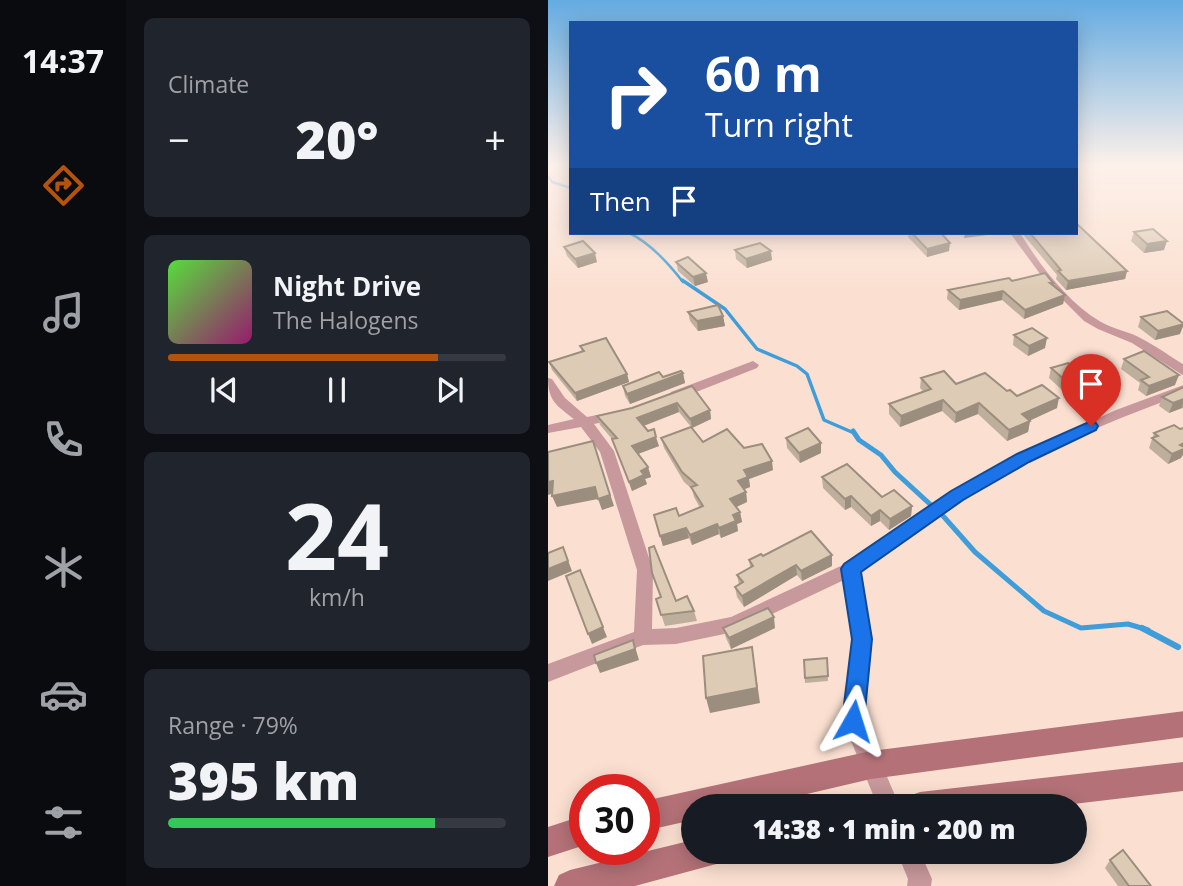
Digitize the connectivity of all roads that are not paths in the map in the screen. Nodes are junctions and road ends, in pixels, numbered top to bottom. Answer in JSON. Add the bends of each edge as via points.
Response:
{"nodes":[{"id":1,"x":1016,"y":235,"type":"edge"},
{"id":2,"x":753,"y":365,"type":"dead end"},
{"id":3,"x":1183,"y":372,"type":"edge"},
{"id":4,"x":548,"y":382,"type":"edge"},
{"id":5,"x":1183,"y":389,"type":"edge"},
{"id":6,"x":663,"y":400,"type":"edge"},
{"id":7,"x":629,"y":412,"type":"edge"},
{"id":8,"x":585,"y":422,"type":"junction"},
{"id":9,"x":548,"y":429,"type":"edge"},
{"id":10,"x":851,"y":569,"type":"junction"},
{"id":11,"x":643,"y":638,"type":"junction"},
{"id":12,"x":548,"y":673,"type":"edge"},
{"id":13,"x":1183,"y":723,"type":"edge"},
{"id":14,"x":871,"y":765,"type":"junction"},
{"id":15,"x":1183,"y":776,"type":"edge"},
{"id":16,"x":883,"y":794,"type":"edge"},
{"id":17,"x":1030,"y":794,"type":"edge"},
{"id":18,"x":660,"y":812,"type":"edge"},
{"id":19,"x":569,"y":835,"type":"edge"},
{"id":20,"x":548,"y":842,"type":"edge"},
{"id":21,"x":681,"y":859,"type":"edge"},
{"id":22,"x":913,"y":864,"type":"edge"},
{"id":23,"x":570,"y":886,"type":"edge"},
{"id":24,"x":919,"y":886,"type":"edge"}],
"edges":[{"from":1,"to":3,"type":"street","via":[[1078,311],[1164,356]]},
{"from":2,"to":6,"type":"street"},
{"from":4,"to":8,"type":"street","via":[[560,401]]},
{"from":5,"to":10,"type":"street","via":[[1023,458],[957,496]]},
{"from":7,"to":8,"type":"street"},
{"from":8,"to":9,"type":"street"},
{"from":8,"to":11,"type":"street","via":[[607,451],[645,570]]},
{"from":10,"to":11,"type":"street","via":[[734,624]]},
{"from":10,"to":14,"type":"street","via":[[862,639],[853,721]]},
{"from":11,"to":12,"type":"street"},
{"from":13,"to":14,"type":"main road"},
{"from":14,"to":16,"type":"street"},
{"from":14,"to":18,"type":"main road"},
{"from":15,"to":17,"type":"main road"},
{"from":19,"to":20,"type":"main road"},
{"from":21,"to":23,"type":"main road"},
{"from":22,"to":24,"type":"street"}]}
